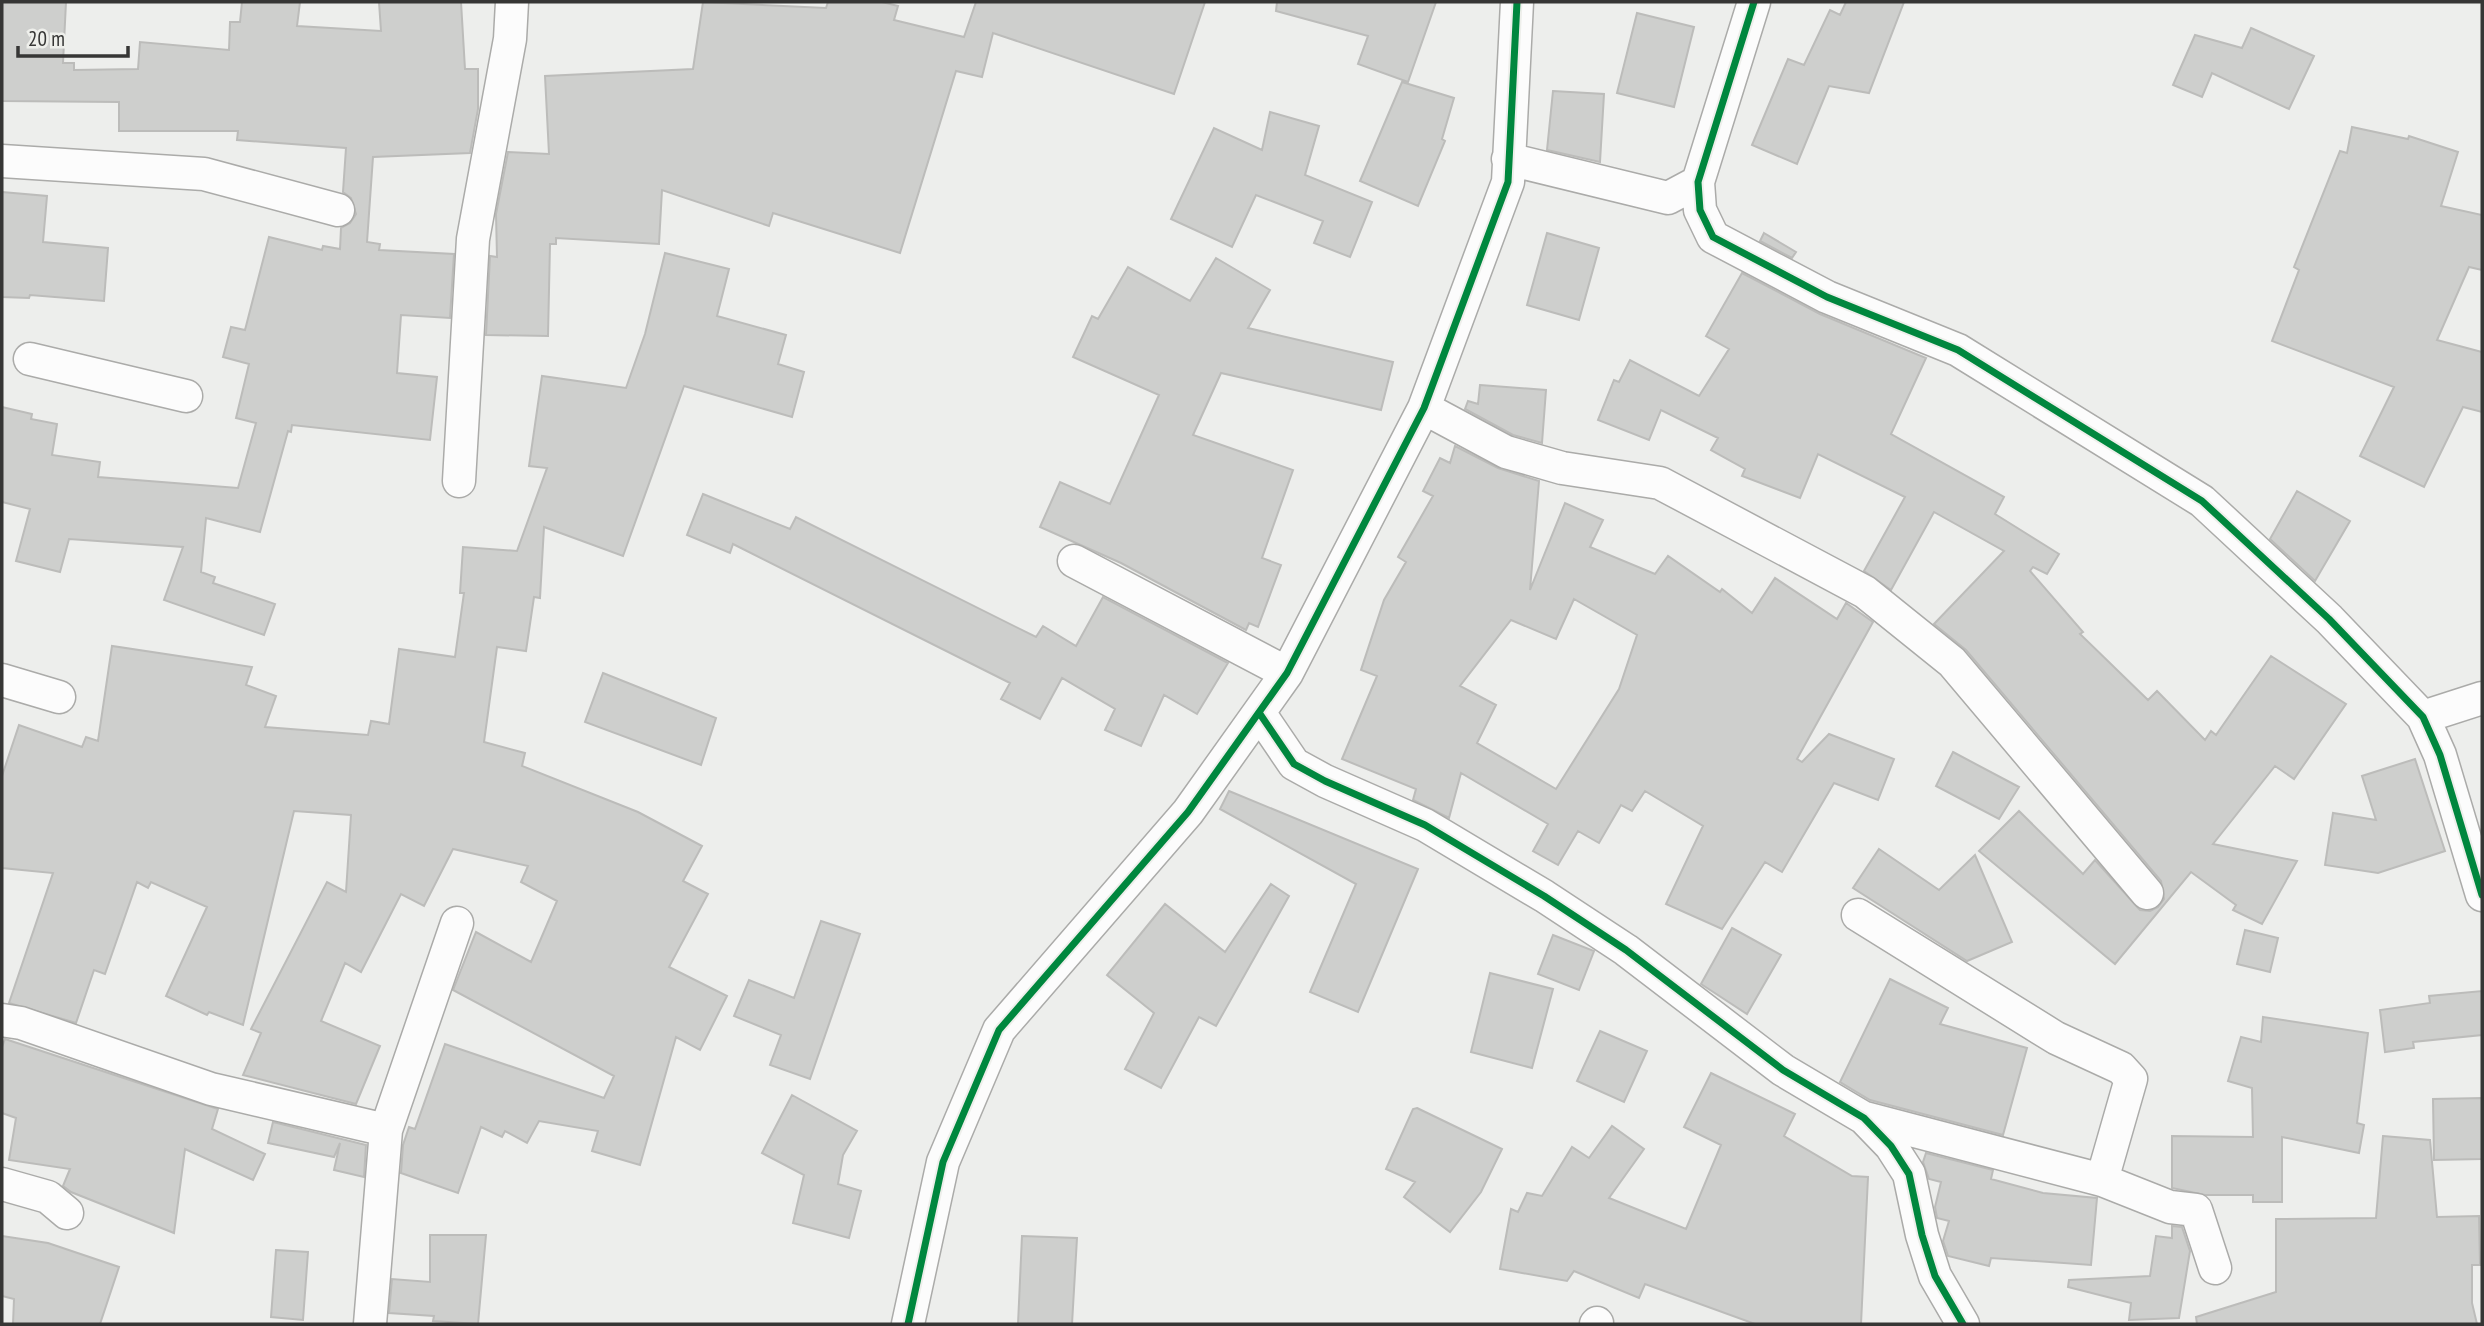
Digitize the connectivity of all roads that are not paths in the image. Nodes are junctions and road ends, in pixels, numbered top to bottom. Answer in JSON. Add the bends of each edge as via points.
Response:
{"nodes":[{"id":1,"x":512,"y":2,"type":"edge"},
{"id":2,"x":1517,"y":2,"type":"edge"},
{"id":3,"x":1754,"y":2,"type":"edge"},
{"id":4,"x":1508,"y":159,"type":"junction"},
{"id":5,"x":2,"y":161,"type":"edge"},
{"id":6,"x":1698,"y":182,"type":"junction"},
{"id":7,"x":338,"y":210,"type":"dead end"},
{"id":8,"x":30,"y":359,"type":"dead end"},
{"id":9,"x":186,"y":396,"type":"dead end"},
{"id":10,"x":1424,"y":408,"type":"junction"},
{"id":11,"x":459,"y":481,"type":"dead end"},
{"id":12,"x":1074,"y":561,"type":"dead end"},
{"id":13,"x":1287,"y":673,"type":"junction"},
{"id":14,"x":2,"y":680,"type":"edge"},
{"id":15,"x":59,"y":697,"type":"dead end"},
{"id":16,"x":2482,"y":698,"type":"edge"},
{"id":17,"x":1260,"y":714,"type":"junction"},
{"id":18,"x":2423,"y":717,"type":"junction"},
{"id":19,"x":2481,"y":888,"type":"edge"},
{"id":20,"x":2147,"y":893,"type":"dead end"},
{"id":21,"x":1858,"y":915,"type":"dead end"},
{"id":22,"x":457,"y":923,"type":"dead end"},
{"id":23,"x":2,"y":1020,"type":"edge"},
{"id":24,"x":1864,"y":1118,"type":"junction"},
{"id":25,"x":386,"y":1130,"type":"junction"},
{"id":26,"x":2102,"y":1180,"type":"junction"},
{"id":27,"x":2,"y":1184,"type":"edge"},
{"id":28,"x":67,"y":1213,"type":"dead end"},
{"id":29,"x":2215,"y":1268,"type":"dead end"},
{"id":30,"x":370,"y":1324,"type":"edge"},
{"id":31,"x":908,"y":1324,"type":"edge"},
{"id":32,"x":1963,"y":1324,"type":"edge"}],
"edges":[{"from":1,"to":11,"type":"street","via":[[510,39],[473,239]]},
{"from":2,"to":4,"type":"street"},
{"from":3,"to":6,"type":"street"},
{"from":4,"to":6,"type":"street","via":[[1668,198]]},
{"from":4,"to":10,"type":"street","via":[[1508,182]]},
{"from":5,"to":7,"type":"street","via":[[204,174]]},
{"from":6,"to":18,"type":"street","via":[[1700,210],[1713,237],[1828,297],[1958,350],[2202,501],[2329,619]]},
{"from":8,"to":9,"type":"street"},
{"from":10,"to":13,"type":"street"},
{"from":10,"to":20,"type":"street","via":[[1506,452],[1562,468],[1660,483],[1865,592],[1952,662]]},
{"from":12,"to":13,"type":"street"},
{"from":13,"to":17,"type":"street"},
{"from":14,"to":15,"type":"street"},
{"from":16,"to":18,"type":"street"},
{"from":17,"to":24,"type":"street","via":[[1294,764],[1425,825],[1544,896],[1626,950],[1783,1070]]},
{"from":17,"to":31,"type":"street","via":[[1188,812],[999,1030],[943,1162]]},
{"from":18,"to":19,"type":"street","via":[[2440,755]]},
{"from":21,"to":26,"type":"street","via":[[2056,1038],[2121,1068],[2131,1079]]},
{"from":22,"to":25,"type":"street"},
{"from":23,"to":25,"type":"street","via":[[211,1089]]},
{"from":24,"to":26,"type":"street"},
{"from":24,"to":32,"type":"street","via":[[1891,1146],[1909,1174],[1935,1276]]},
{"from":25,"to":30,"type":"street"},
{"from":26,"to":29,"type":"street","via":[[2170,1206],[2196,1210]]},
{"from":27,"to":28,"type":"street","via":[[48,1197]]}]}
